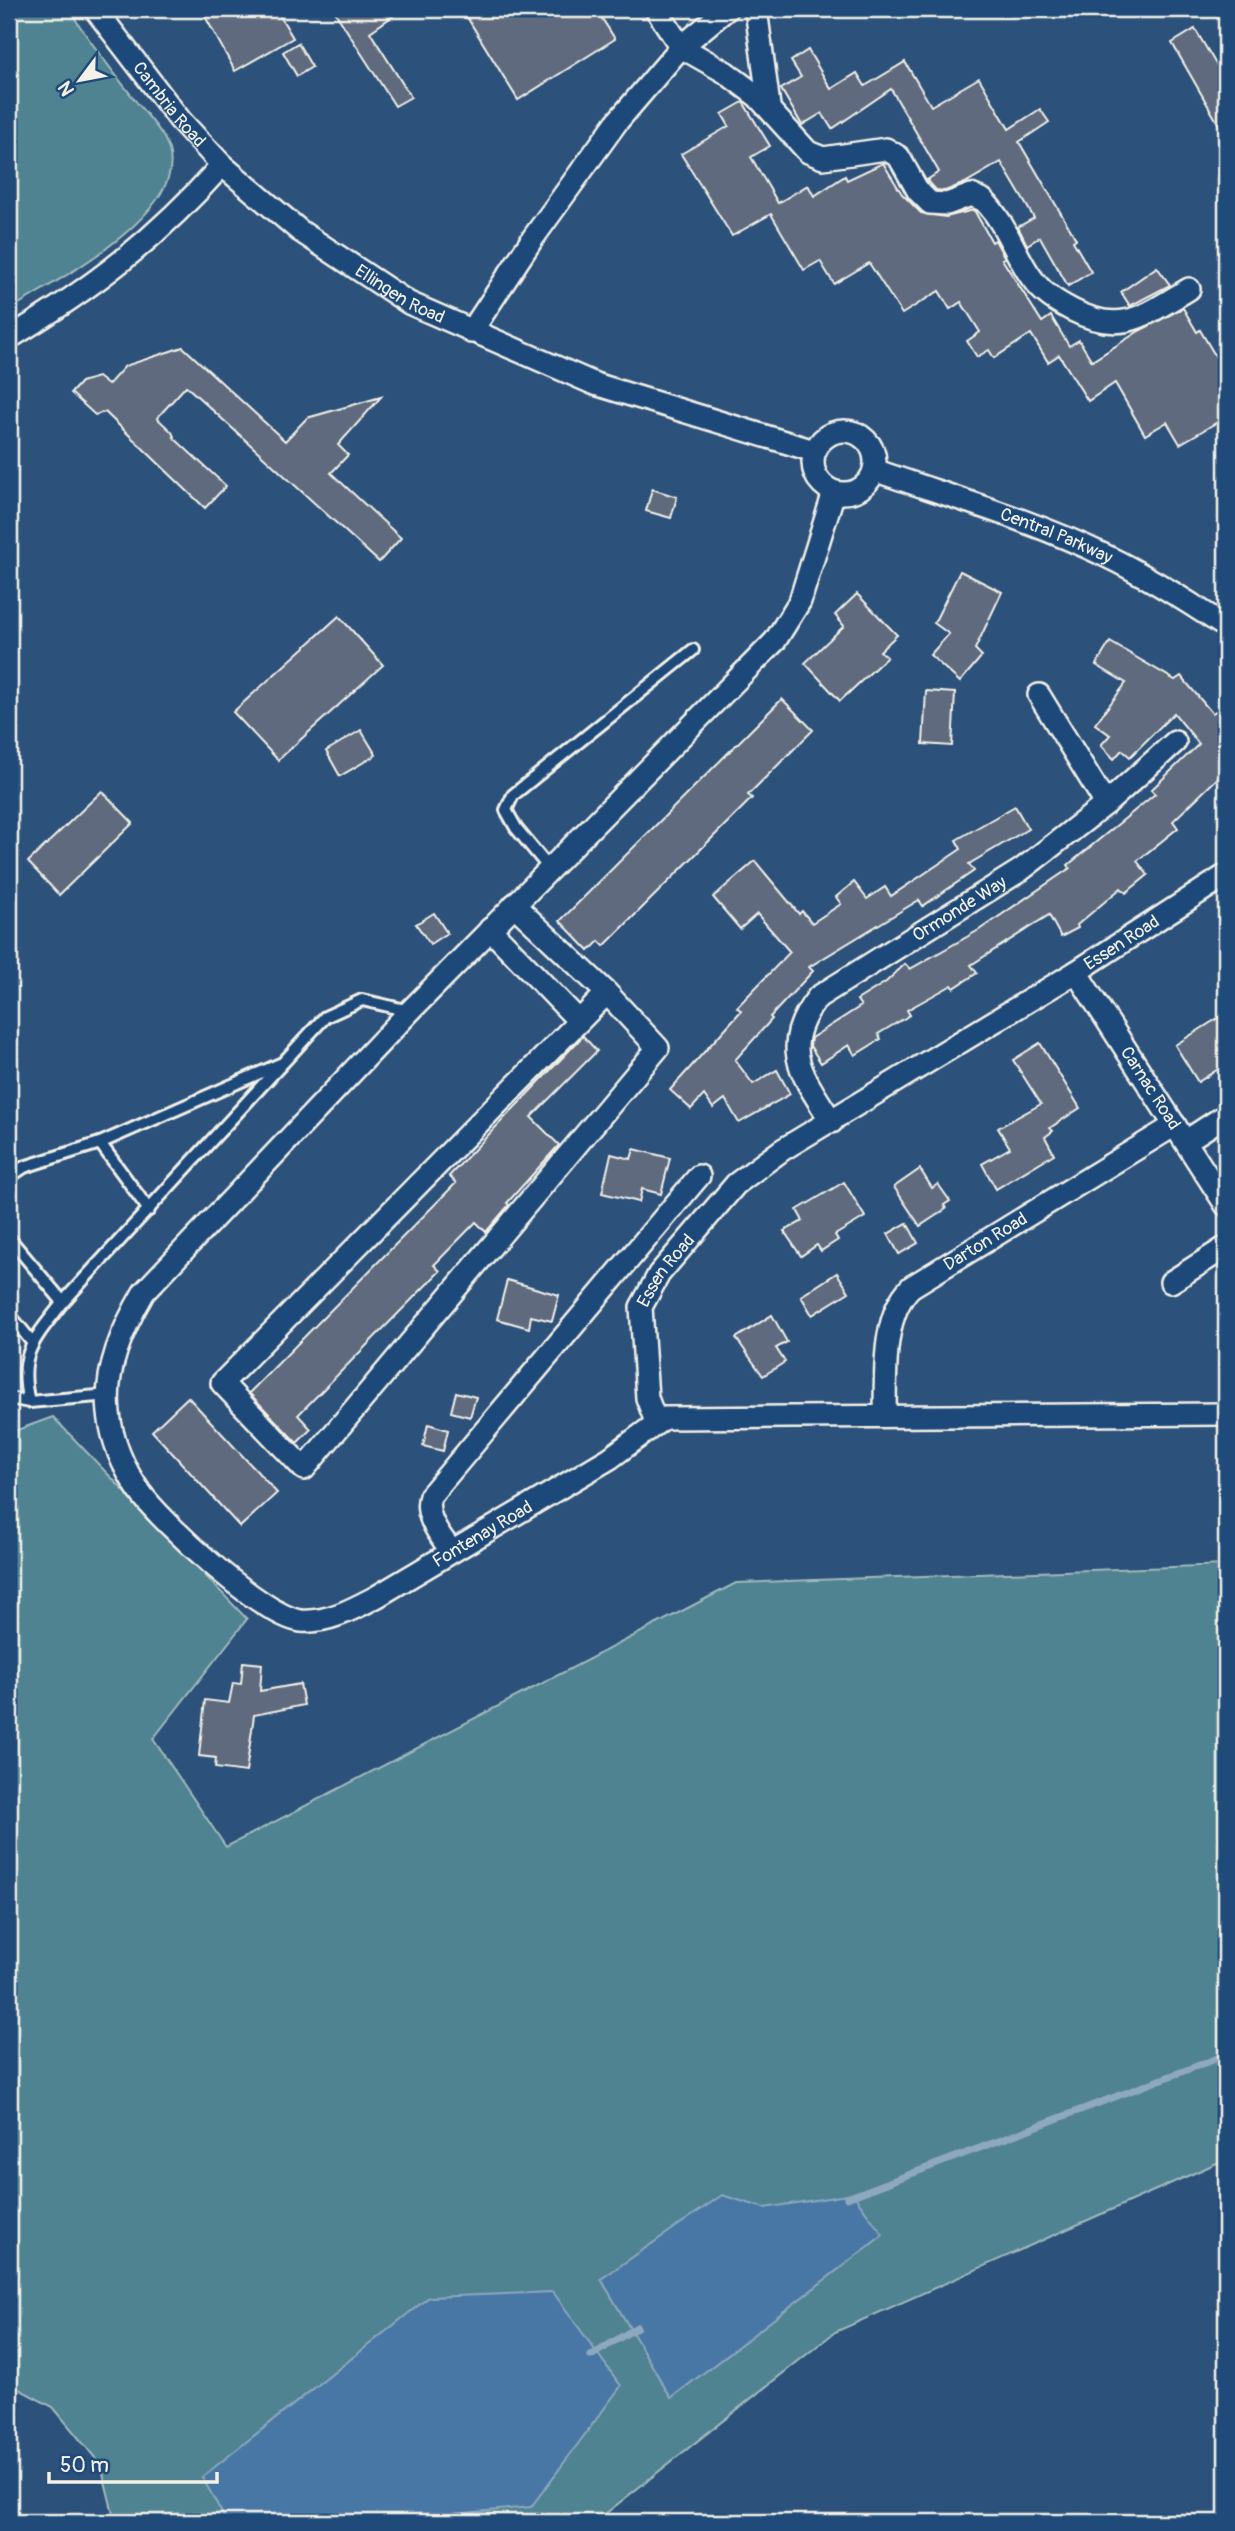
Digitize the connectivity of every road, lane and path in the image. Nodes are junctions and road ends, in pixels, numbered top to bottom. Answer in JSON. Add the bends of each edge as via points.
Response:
{"nodes":[{"id":1,"x":95,"y":9,"type":"edge"},
{"id":2,"x":656,"y":9,"type":"edge"},
{"id":3,"x":727,"y":9,"type":"edge"},
{"id":4,"x":756,"y":9,"type":"edge"},
{"id":5,"x":681,"y":47,"type":"junction"},
{"id":6,"x":769,"y":106,"type":"junction"},
{"id":7,"x":222,"y":165,"type":"junction"},
{"id":8,"x":1189,"y":289,"type":"dead end"},
{"id":9,"x":471,"y":332,"type":"junction"},
{"id":10,"x":9,"y":338,"type":"edge"},
{"id":11,"x":814,"y":451,"type":"junction"},
{"id":12,"x":874,"y":470,"type":"junction"},
{"id":13,"x":834,"y":492,"type":"junction"},
{"id":14,"x":1226,"y":628,"type":"edge"},
{"id":15,"x":693,"y":650,"type":"dead end"},
{"id":16,"x":1039,"y":695,"type":"dead end"},
{"id":17,"x":1175,"y":742,"type":"dead end"},
{"id":18,"x":1106,"y":804,"type":"junction"},
{"id":19,"x":549,"y":868,"type":"junction"},
{"id":20,"x":1226,"y":875,"type":"edge"},
{"id":21,"x":514,"y":905,"type":"junction"},
{"id":22,"x":490,"y":929,"type":"junction"},
{"id":23,"x":1076,"y":972,"type":"junction"},
{"id":24,"x":607,"y":993,"type":"junction"},
{"id":25,"x":410,"y":1011,"type":"junction"},
{"id":26,"x":579,"y":1021,"type":"junction"},
{"id":27,"x":284,"y":1062,"type":"junction"},
{"id":28,"x":1226,"y":1115,"type":"edge"},
{"id":29,"x":832,"y":1122,"type":"junction"},
{"id":30,"x":1180,"y":1133,"type":"junction"},
{"id":31,"x":100,"y":1143,"type":"junction"},
{"id":32,"x":699,"y":1176,"type":"dead end"},
{"id":33,"x":9,"y":1177,"type":"edge"},
{"id":34,"x":1226,"y":1205,"type":"edge"},
{"id":35,"x":149,"y":1210,"type":"junction"},
{"id":36,"x":9,"y":1238,"type":"edge"},
{"id":37,"x":1226,"y":1247,"type":"edge"},
{"id":38,"x":1171,"y":1282,"type":"dead end"},
{"id":39,"x":63,"y":1303,"type":"junction"},
{"id":40,"x":9,"y":1314,"type":"edge"},
{"id":41,"x":32,"y":1342,"type":"junction"},
{"id":42,"x":109,"y":1395,"type":"junction"},
{"id":43,"x":9,"y":1398,"type":"edge"},
{"id":44,"x":29,"y":1402,"type":"junction"},
{"id":45,"x":1226,"y":1414,"type":"edge"},
{"id":46,"x":885,"y":1416,"type":"junction"},
{"id":47,"x":656,"y":1422,"type":"junction"},
{"id":48,"x":452,"y":1551,"type":"junction"}],
"edges":[{"from":1,"to":7,"type":"street","name":"Cambria Road","via":[[180,120]]},
{"from":2,"to":5,"type":"street"},
{"from":3,"to":5,"type":"street"},
{"from":4,"to":6,"type":"street"},
{"from":5,"to":6,"type":"street","via":[[725,72]]},
{"from":5,"to":9,"type":"street","via":[[608,134]]},
{"from":6,"to":8,"type":"street","via":[[814,155],[835,157],[886,149],[899,157],[918,191],[930,202],[947,204],[971,195],[983,200],[1046,296],[1093,320],[1126,323]]},
{"from":7,"to":9,"type":"street","name":"Ellingen Road","via":[[348,264],[410,303]]},
{"from":7,"to":10,"type":"street","via":[[144,246]]},
{"from":9,"to":11,"type":"street","via":[[594,384]]},
{"from":11,"to":12,"type":"street","via":[[828,435],[848,431],[867,441]]},
{"from":11,"to":13,"type":"street","via":[[818,480]]},
{"from":12,"to":13,"type":"street","via":[[870,480],[854,491]]},
{"from":12,"to":14,"type":"street","name":"Central Parkway","via":[[1105,555]]},
{"from":13,"to":19,"type":"street","via":[[800,601],[775,641]]},
{"from":15,"to":19,"type":"lane","via":[[513,795],[506,810]]},
{"from":16,"to":18,"type":"street"},
{"from":17,"to":18,"type":"street","name":"Ormonde Way"},
{"from":18,"to":29,"type":"street","name":"Ormonde Way","via":[[1021,870],[818,997],[800,1024],[796,1053]]},
{"from":19,"to":21,"type":"street"},
{"from":20,"to":23,"type":"street","name":"Essen Road"},
{"from":21,"to":22,"type":"street"},
{"from":21,"to":24,"type":"street"},
{"from":22,"to":25,"type":"street"},
{"from":22,"to":26,"type":"street"},
{"from":23,"to":29,"type":"street","name":"Essen Road"},
{"from":23,"to":30,"type":"street","name":"Carnac Road"},
{"from":24,"to":26,"type":"street"},
{"from":24,"to":26,"type":"street","via":[[658,1048],[304,1469],[222,1383]]},
{"from":25,"to":27,"type":"lane","via":[[375,1001],[346,1005],[325,1017]]},
{"from":25,"to":42,"type":"street","via":[[144,1292],[117,1349]]},
{"from":27,"to":31,"type":"lane"},
{"from":27,"to":35,"type":"lane"},
{"from":28,"to":30,"type":"street","name":"Darton Road"},
{"from":29,"to":47,"type":"street","name":"Essen Road","via":[[782,1150],[736,1184],[652,1286],[640,1320],[647,1398]]},
{"from":30,"to":34,"type":"street","name":"Carnac Road"},
{"from":30,"to":46,"type":"street","name":"Darton Road","via":[[911,1287],[902,1296],[890,1338]]},
{"from":31,"to":33,"type":"lane","via":[[24,1167]]},
{"from":31,"to":35,"type":"lane"},
{"from":32,"to":48,"type":"street","via":[[430,1496],[429,1514]]},
{"from":35,"to":39,"type":"lane"},
{"from":36,"to":39,"type":"lane"},
{"from":37,"to":38,"type":"street"},
{"from":39,"to":41,"type":"lane"},
{"from":40,"to":41,"type":"lane"},
{"from":41,"to":44,"type":"lane","via":[[23,1374]]},
{"from":42,"to":44,"type":"lane"},
{"from":42,"to":48,"type":"street","name":"Fontenay Road","via":[[114,1440],[139,1491],[162,1519],[269,1609],[299,1621],[349,1612]]},
{"from":43,"to":44,"type":"lane"},
{"from":45,"to":46,"type":"street"},
{"from":46,"to":47,"type":"street","via":[[664,1418]]},
{"from":47,"to":48,"type":"street","name":"Fontenay Road","via":[[610,1458]]}]}
